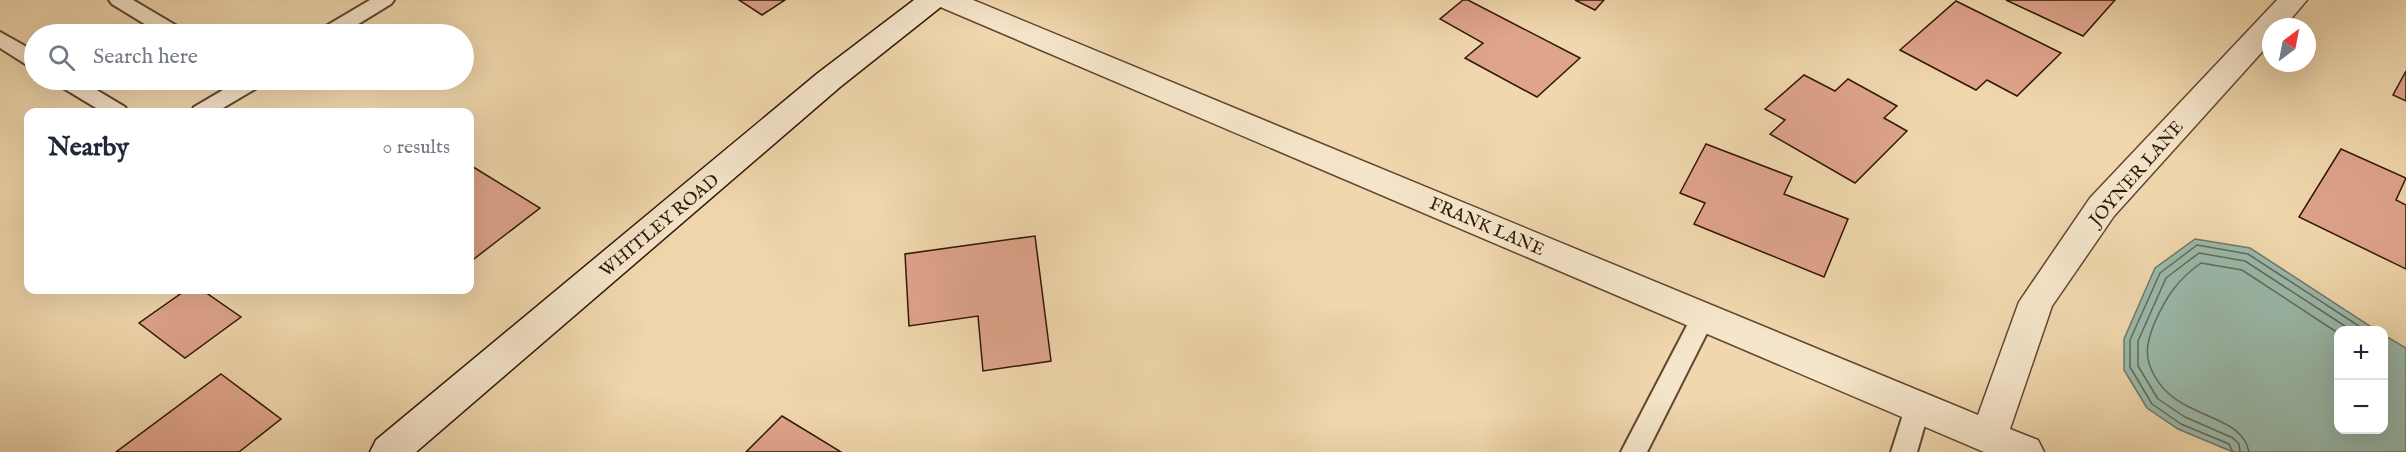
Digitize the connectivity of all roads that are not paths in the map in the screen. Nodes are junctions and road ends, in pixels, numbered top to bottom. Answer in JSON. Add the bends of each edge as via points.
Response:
{"nodes":[{"id":1,"x":118,"y":0,"type":"edge"},
{"id":2,"x":384,"y":0,"type":"edge"},
{"id":3,"x":932,"y":0,"type":"edge"},
{"id":4,"x":948,"y":0,"type":"edge"},
{"id":5,"x":2293,"y":0,"type":"edge"},
{"id":6,"x":158,"y":24,"type":"edge"},
{"id":7,"x":344,"y":24,"type":"edge"},
{"id":8,"x":0,"y":39,"type":"edge"},
{"id":9,"x":24,"y":54,"type":"edge"},
{"id":10,"x":82,"y":90,"type":"edge"},
{"id":11,"x":236,"y":90,"type":"edge"},
{"id":12,"x":111,"y":108,"type":"edge"},
{"id":13,"x":207,"y":108,"type":"edge"},
{"id":14,"x":1702,"y":316,"type":"junction"},
{"id":15,"x":1917,"y":406,"type":"junction"},
{"id":16,"x":1989,"y":436,"type":"junction"},
{"id":17,"x":389,"y":452,"type":"edge"},
{"id":18,"x":1634,"y":452,"type":"edge"},
{"id":19,"x":1904,"y":452,"type":"edge"},
{"id":20,"x":2025,"y":452,"type":"edge"}],
"edges":[{"from":1,"to":6,"type":"lane"},
{"from":2,"to":7,"type":"lane"},
{"from":3,"to":17,"type":"street","name":"WHITLEY ROAD","via":[[829,80]]},
{"from":4,"to":14,"type":"street","name":"FRANK LANE"},
{"from":5,"to":16,"type":"street","name":"JOYNER LANE","via":[[2096,216],[2036,302]]},
{"from":8,"to":9,"type":"lane"},
{"from":10,"to":12,"type":"lane"},
{"from":11,"to":13,"type":"lane"},
{"from":14,"to":15,"type":"street","name":"FRANK LANE"},
{"from":14,"to":18,"type":"lane"},
{"from":15,"to":16,"type":"street","name":"FRANK LANE"},
{"from":15,"to":19,"type":"lane"},
{"from":16,"to":20,"type":"street","name":"FRANK LANE"}]}
